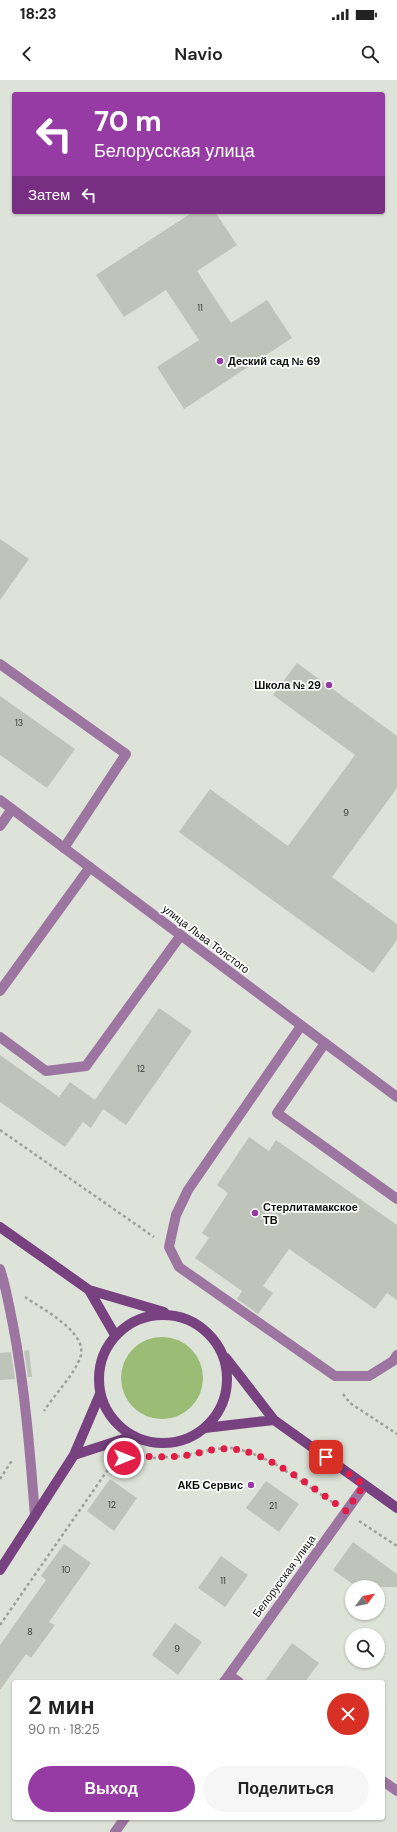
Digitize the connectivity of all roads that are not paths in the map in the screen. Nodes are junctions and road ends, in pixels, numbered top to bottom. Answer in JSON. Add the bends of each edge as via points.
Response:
{"nodes":[{"id":1,"x":0,"y":664,"type":"edge"},
{"id":2,"x":0,"y":800,"type":"edge"},
{"id":3,"x":12,"y":809,"type":"junction"},
{"id":4,"x":0,"y":826,"type":"edge"},
{"id":5,"x":64,"y":848,"type":"junction"},
{"id":6,"x":90,"y":867,"type":"junction"},
{"id":7,"x":181,"y":935,"type":"junction"},
{"id":8,"x":0,"y":991,"type":"edge"},
{"id":9,"x":301,"y":1026,"type":"junction"},
{"id":10,"x":0,"y":1038,"type":"edge"},
{"id":11,"x":325,"y":1043,"type":"junction"},
{"id":12,"x":397,"y":1097,"type":"edge"},
{"id":13,"x":397,"y":1199,"type":"edge"},
{"id":14,"x":0,"y":1227,"type":"edge"},
{"id":15,"x":0,"y":1269,"type":"edge"},
{"id":16,"x":89,"y":1290,"type":"junction"},
{"id":17,"x":175,"y":1315,"type":"junction"},
{"id":18,"x":115,"y":1335,"type":"junction"},
{"id":19,"x":222,"y":1353,"type":"junction"},
{"id":20,"x":397,"y":1354,"type":"edge"},
{"id":21,"x":100,"y":1394,"type":"junction"},
{"id":22,"x":274,"y":1420,"type":"junction"},
{"id":23,"x":205,"y":1428,"type":"junction"},
{"id":24,"x":133,"y":1436,"type":"junction"},
{"id":25,"x":74,"y":1455,"type":"junction"},
{"id":26,"x":364,"y":1485,"type":"junction"},
{"id":27,"x":397,"y":1508,"type":"edge"},
{"id":28,"x":35,"y":1516,"type":"junction"},
{"id":29,"x":0,"y":1570,"type":"edge"},
{"id":30,"x":226,"y":1678,"type":"edge"},
{"id":31,"x":385,"y":1782,"type":"edge"},
{"id":32,"x":397,"y":1791,"type":"edge"},
{"id":33,"x":124,"y":1820,"type":"edge"},
{"id":34,"x":115,"y":1832,"type":"edge"}],
"edges":[{"from":1,"to":5,"type":"street","via":[[126,754]]},
{"from":2,"to":3,"type":"street","name":"улица Льва Толстого"},
{"from":3,"to":4,"type":"street"},
{"from":3,"to":5,"type":"street","name":"улица Льва Толстого"},
{"from":5,"to":6,"type":"street","name":"улица Льва Толстого"},
{"from":6,"to":7,"type":"street","name":"улица Льва Толстого"},
{"from":6,"to":8,"type":"street"},
{"from":7,"to":9,"type":"street","name":"улица Льва Толстого"},
{"from":7,"to":10,"type":"street","via":[[86,1066],[46,1070]]},
{"from":9,"to":11,"type":"street","name":"улица Льва Толстого"},
{"from":9,"to":20,"type":"street","via":[[188,1190],[176,1215],[169,1247],[179,1267],[335,1376],[369,1376],[393,1361]]},
{"from":11,"to":12,"type":"street","name":"улица Льва Толстого"},
{"from":11,"to":13,"type":"street","via":[[277,1113]]},
{"from":14,"to":16,"type":"main road"},
{"from":15,"to":28,"type":"street","via":[[18,1354]]},
{"from":16,"to":17,"type":"main road"},
{"from":16,"to":18,"type":"main road"},
{"from":17,"to":18,"type":"main road","via":[[153,1315],[132,1322]]},
{"from":17,"to":19,"type":"main road","via":[[194,1322],[211,1336]]},
{"from":18,"to":21,"type":"main road","via":[[104,1353],[98,1373]]},
{"from":19,"to":22,"type":"main road"},
{"from":19,"to":23,"type":"main road","via":[[227,1373],[226,1393],[218,1412]]},
{"from":21,"to":24,"type":"main road","via":[[107,1411],[118,1426]]},
{"from":21,"to":25,"type":"main road"},
{"from":22,"to":23,"type":"main road"},
{"from":22,"to":26,"type":"main road"},
{"from":23,"to":24,"type":"main road","via":[[189,1438],[171,1443],[151,1442]]},
{"from":24,"to":25,"type":"main road"},
{"from":25,"to":28,"type":"main road"},
{"from":26,"to":27,"type":"main road"},
{"from":26,"to":30,"type":"street","name":"Белорусская улица"},
{"from":28,"to":29,"type":"main road"},
{"from":31,"to":32,"type":"street"},
{"from":33,"to":34,"type":"street"}]}
